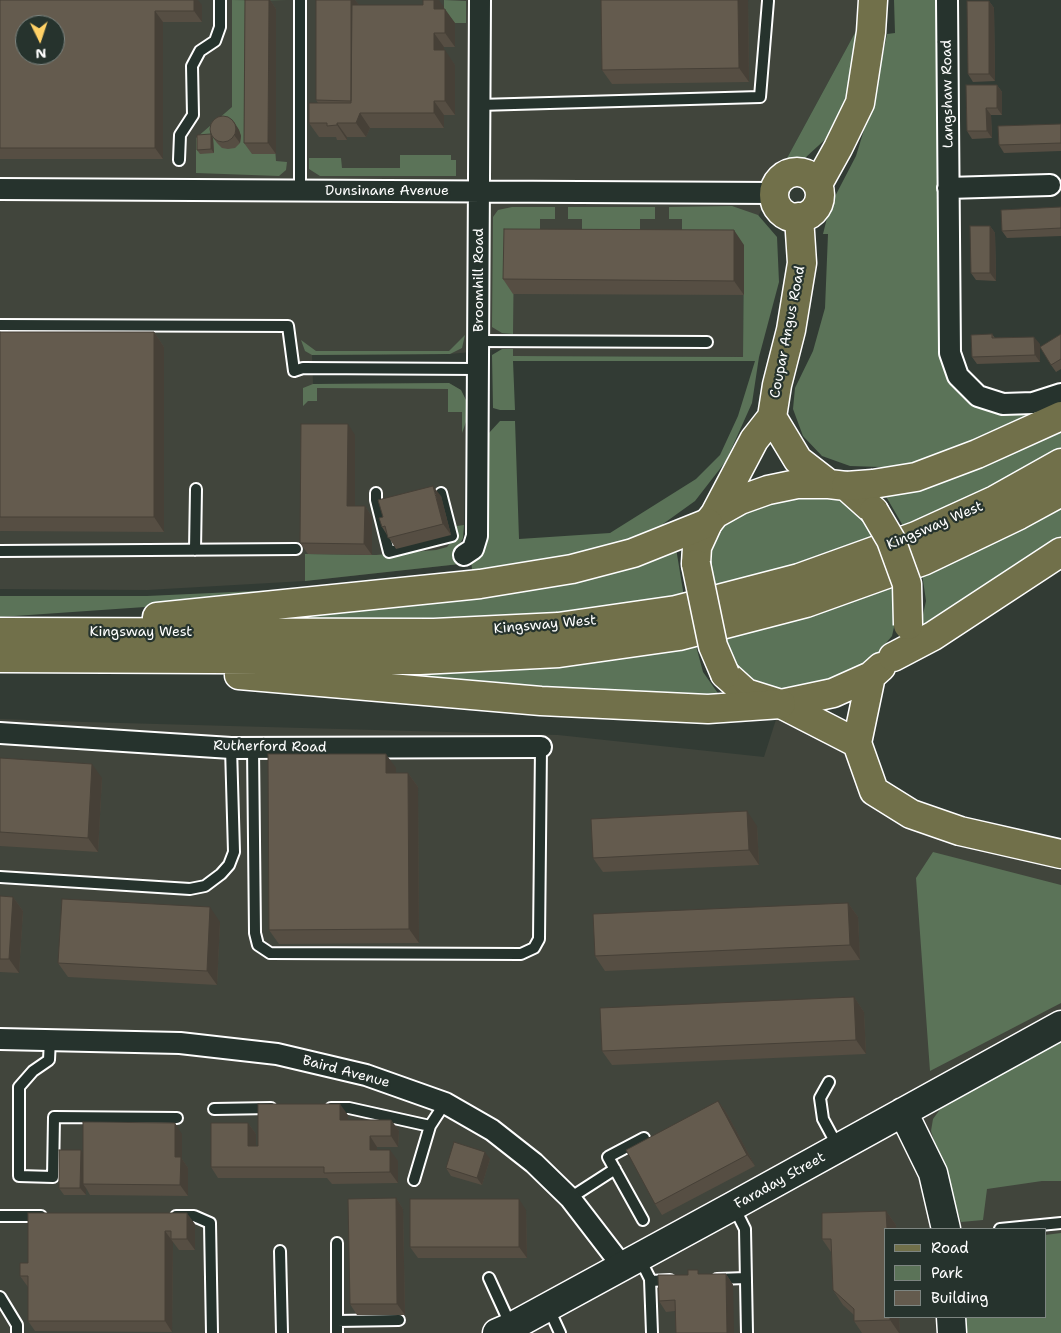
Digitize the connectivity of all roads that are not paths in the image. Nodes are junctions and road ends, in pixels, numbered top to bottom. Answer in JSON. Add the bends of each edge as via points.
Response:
{"nodes":[{"id":1,"x":220,"y":0,"type":"edge"},
{"id":2,"x":300,"y":0,"type":"edge"},
{"id":3,"x":480,"y":0,"type":"edge"},
{"id":4,"x":873,"y":0,"type":"edge"},
{"id":5,"x":947,"y":0,"type":"edge"},
{"id":6,"x":768,"y":1,"type":"dead end"},
{"id":7,"x":479,"y":105,"type":"junction"},
{"id":8,"x":179,"y":160,"type":"dead end"},
{"id":9,"x":818,"y":184,"type":"junction"},
{"id":10,"x":1050,"y":185,"type":"dead end"},
{"id":11,"x":948,"y":188,"type":"junction"},
{"id":12,"x":0,"y":189,"type":"edge"},
{"id":13,"x":300,"y":190,"type":"junction"},
{"id":14,"x":479,"y":191,"type":"junction"},
{"id":15,"x":774,"y":193,"type":"junction"},
{"id":16,"x":800,"y":218,"type":"junction"},
{"id":17,"x":0,"y":325,"type":"edge"},
{"id":18,"x":478,"y":341,"type":"junction"},
{"id":19,"x":707,"y":342,"type":"dead end"},
{"id":20,"x":478,"y":369,"type":"junction"},
{"id":21,"x":1061,"y":394,"type":"edge"},
{"id":22,"x":1061,"y":416,"type":"edge"},
{"id":23,"x":772,"y":417,"type":"junction"},
{"id":24,"x":1061,"y":463,"type":"edge"},
{"id":25,"x":837,"y":485,"type":"junction"},
{"id":26,"x":196,"y":489,"type":"dead end"},
{"id":27,"x":1061,"y":492,"type":"edge"},
{"id":28,"x":376,"y":493,"type":"dead end"},
{"id":29,"x":441,"y":493,"type":"dead end"},
{"id":30,"x":712,"y":519,"type":"junction"},
{"id":31,"x":296,"y":549,"type":"dead end"},
{"id":32,"x":195,"y":550,"type":"junction"},
{"id":33,"x":0,"y":551,"type":"edge"},
{"id":34,"x":1061,"y":552,"type":"edge"},
{"id":35,"x":464,"y":556,"type":"dead end"},
{"id":36,"x":4,"y":632,"type":"edge"},
{"id":37,"x":893,"y":657,"type":"junction"},
{"id":38,"x":0,"y":658,"type":"edge"},
{"id":39,"x":38,"y":658,"type":"junction"},
{"id":40,"x":871,"y":676,"type":"junction"},
{"id":41,"x":781,"y":704,"type":"junction"},
{"id":42,"x":0,"y":733,"type":"edge"},
{"id":43,"x":857,"y":743,"type":"junction"},
{"id":44,"x":541,"y":747,"type":"joint"},
{"id":45,"x":231,"y":748,"type":"junction"},
{"id":46,"x":254,"y":748,"type":"junction"},
{"id":47,"x":1061,"y":854,"type":"edge"},
{"id":48,"x":0,"y":877,"type":"edge"},
{"id":49,"x":1061,"y":1025,"type":"edge"},
{"id":50,"x":0,"y":1039,"type":"edge"},
{"id":51,"x":50,"y":1040,"type":"junction"},
{"id":52,"x":829,"y":1082,"type":"dead end"},
{"id":53,"x":445,"y":1102,"type":"junction"},
{"id":54,"x":282,"y":1108,"type":"edge"},
{"id":55,"x":320,"y":1108,"type":"edge"},
{"id":56,"x":214,"y":1109,"type":"dead end"},
{"id":57,"x":904,"y":1112,"type":"junction"},
{"id":58,"x":177,"y":1118,"type":"dead end"},
{"id":59,"x":430,"y":1126,"type":"junction"},
{"id":60,"x":644,"y":1138,"type":"edge"},
{"id":61,"x":839,"y":1148,"type":"junction"},
{"id":62,"x":615,"y":1169,"type":"junction"},
{"id":63,"x":414,"y":1180,"type":"dead end"},
{"id":64,"x":570,"y":1198,"type":"junction"},
{"id":65,"x":734,"y":1206,"type":"junction"},
{"id":66,"x":0,"y":1216,"type":"edge"},
{"id":67,"x":56,"y":1216,"type":"edge"},
{"id":68,"x":165,"y":1216,"type":"edge"},
{"id":69,"x":643,"y":1220,"type":"dead end"},
{"id":70,"x":1061,"y":1223,"type":"edge"},
{"id":71,"x":946,"y":1228,"type":"edge"},
{"id":72,"x":1010,"y":1228,"type":"edge"},
{"id":73,"x":337,"y":1243,"type":"dead end"},
{"id":74,"x":280,"y":1251,"type":"dead end"},
{"id":75,"x":638,"y":1268,"type":"junction"},
{"id":76,"x":489,"y":1278,"type":"dead end"},
{"id":77,"x":746,"y":1278,"type":"junction"},
{"id":78,"x":708,"y":1279,"type":"edge"},
{"id":79,"x":679,"y":1280,"type":"edge"},
{"id":80,"x":0,"y":1296,"type":"edge"},
{"id":81,"x":548,"y":1307,"type":"junction"},
{"id":82,"x":951,"y":1318,"type":"edge"},
{"id":83,"x":399,"y":1320,"type":"dead end"},
{"id":84,"x":337,"y":1321,"type":"junction"},
{"id":85,"x":504,"y":1330,"type":"edge"},
{"id":86,"x":17,"y":1333,"type":"edge"},
{"id":87,"x":212,"y":1333,"type":"edge"},
{"id":88,"x":282,"y":1333,"type":"edge"},
{"id":89,"x":337,"y":1333,"type":"edge"},
{"id":90,"x":560,"y":1333,"type":"edge"},
{"id":91,"x":652,"y":1333,"type":"edge"},
{"id":92,"x":747,"y":1333,"type":"edge"},
{"id":93,"x":952,"y":1333,"type":"edge"}],
"edges":[{"from":1,"to":8,"type":"lane","via":[[220,27],[215,41],[200,51],[192,66],[193,115],[180,135]]},
{"from":2,"to":13,"type":"lane"},
{"from":3,"to":7,"type":"street","name":"Broomhill Road"},
{"from":4,"to":9,"type":"main road","via":[[860,103]]},
{"from":5,"to":11,"type":"street","name":"Langshaw Road"},
{"from":6,"to":7,"type":"lane","via":[[760,97]]},
{"from":7,"to":14,"type":"street","name":"Broomhill Road"},
{"from":9,"to":15,"type":"main road","via":[[807,174],[792,172],[780,179]]},
{"from":9,"to":16,"type":"main road","via":[[818,206]]},
{"from":10,"to":11,"type":"street"},
{"from":11,"to":21,"type":"street","name":"Langshaw Road","via":[[950,353],[958,376],[978,396],[1003,404],[1033,403]]},
{"from":12,"to":13,"type":"street","name":"Dunsinane Avenue"},
{"from":13,"to":14,"type":"street","name":"Dunsinane Avenue"},
{"from":14,"to":15,"type":"street","name":"Dunsinane Avenue"},
{"from":14,"to":18,"type":"street","name":"Broomhill Road"},
{"from":15,"to":16,"type":"main road","via":[[778,208],[784,214]]},
{"from":16,"to":23,"type":"main road","name":"Coupar Angus Road","via":[[802,263]]},
{"from":17,"to":20,"type":"lane","via":[[288,326],[294,371],[304,368]]},
{"from":18,"to":19,"type":"lane"},
{"from":18,"to":20,"type":"street","name":"Broomhill Road"},
{"from":20,"to":35,"type":"street","name":"Broomhill Road","via":[[477,536],[473,549]]},
{"from":22,"to":25,"type":"main road","via":[[916,477],[872,484]]},
{"from":23,"to":25,"type":"main road","name":"Coupar Angus Road","via":[[798,460]]},
{"from":23,"to":30,"type":"main road","name":"Coupar Angus Road","via":[[754,440]]},
{"from":24,"to":36,"type":"main road","name":"Kingsway West","via":[[995,500],[916,536],[799,578],[676,610],[558,627],[434,633]]},
{"from":25,"to":30,"type":"main road","via":[[797,484],[768,490],[740,500]]},
{"from":25,"to":37,"type":"main road","name":"Coupar Angus Road","bridge":true,"via":[[874,511],[891,540],[907,584],[908,625]]},
{"from":26,"to":32,"type":"lane"},
{"from":27,"to":39,"type":"main road","name":"Kingsway West","via":[[1019,516],[923,561],[806,603],[679,636],[559,653],[420,660]]},
{"from":28,"to":29,"type":"lane","via":[[389,552],[452,536]]},
{"from":30,"to":36,"type":"main road","via":[[633,553],[572,569],[480,584]]},
{"from":30,"to":41,"type":"main road","name":"Coupar Angus Road","bridge":true,"via":[[697,547],[696,564],[713,646],[725,674],[746,693]]},
{"from":31,"to":32,"type":"lane"},
{"from":32,"to":33,"type":"lane"},
{"from":34,"to":37,"type":"main road","via":[[933,636]]},
{"from":37,"to":40,"type":"main road"},
{"from":38,"to":39,"type":"main road","name":"Kingsway West"},
{"from":39,"to":41,"type":"main road","via":[[541,701],[708,709]]},
{"from":40,"to":41,"type":"main road","via":[[833,693]]},
{"from":40,"to":43,"type":"main road"},
{"from":41,"to":43,"type":"main road"},
{"from":42,"to":45,"type":"street","name":"Rutherford Road"},
{"from":43,"to":47,"type":"main road","via":[[874,791],[911,814],[960,831]]},
{"from":44,"to":46,"type":"street","name":"Rutherford Road"},
{"from":44,"to":46,"type":"lane","via":[[540,939],[534,948],[521,954],[270,953],[258,945],[254,933]]},
{"from":45,"to":46,"type":"street","name":"Rutherford Road"},
{"from":45,"to":48,"type":"lane","via":[[234,852],[221,874],[206,886],[190,889]]},
{"from":49,"to":57,"type":"street","name":"Faraday Street"},
{"from":50,"to":51,"type":"street","name":"Baird Avenue"},
{"from":51,"to":53,"type":"street","name":"Baird Avenue","via":[[180,1042],[277,1054],[366,1075]]},
{"from":51,"to":58,"type":"lane","via":[[49,1060],[33,1071],[19,1087],[19,1176],[53,1177],[54,1117]]},
{"from":52,"to":61,"type":"lane","via":[[820,1098],[823,1119]]},
{"from":53,"to":59,"type":"lane"},
{"from":53,"to":64,"type":"street","name":"Baird Avenue","via":[[492,1130],[534,1163]]},
{"from":54,"to":56,"type":"lane"},
{"from":55,"to":59,"type":"lane","via":[[349,1108]]},
{"from":57,"to":61,"type":"street","name":"Faraday Street"},
{"from":57,"to":71,"type":"street","via":[[933,1174]]},
{"from":59,"to":63,"type":"lane"},
{"from":60,"to":62,"type":"lane","via":[[608,1157]]},
{"from":61,"to":65,"type":"street","name":"Faraday Street"},
{"from":62,"to":64,"type":"lane"},
{"from":62,"to":69,"type":"lane"},
{"from":64,"to":75,"type":"street","name":"Baird Avenue"},
{"from":65,"to":75,"type":"street","name":"Faraday Street"},
{"from":65,"to":77,"type":"lane","via":[[745,1229]]},
{"from":66,"to":67,"type":"lane"},
{"from":68,"to":87,"type":"lane","via":[[194,1216],[210,1223]]},
{"from":70,"to":72,"type":"lane"},
{"from":73,"to":84,"type":"lane"},
{"from":74,"to":88,"type":"lane"},
{"from":75,"to":79,"type":"lane"},
{"from":75,"to":81,"type":"street","name":"Faraday Street"},
{"from":75,"to":91,"type":"lane"},
{"from":76,"to":85,"type":"lane"},
{"from":77,"to":78,"type":"lane"},
{"from":77,"to":92,"type":"lane"},
{"from":80,"to":86,"type":"lane","via":[[17,1324]]},
{"from":81,"to":85,"type":"street","name":"Faraday Street"},
{"from":81,"to":90,"type":"lane"},
{"from":82,"to":93,"type":"street"},
{"from":83,"to":84,"type":"lane"},
{"from":84,"to":89,"type":"lane"}]}
